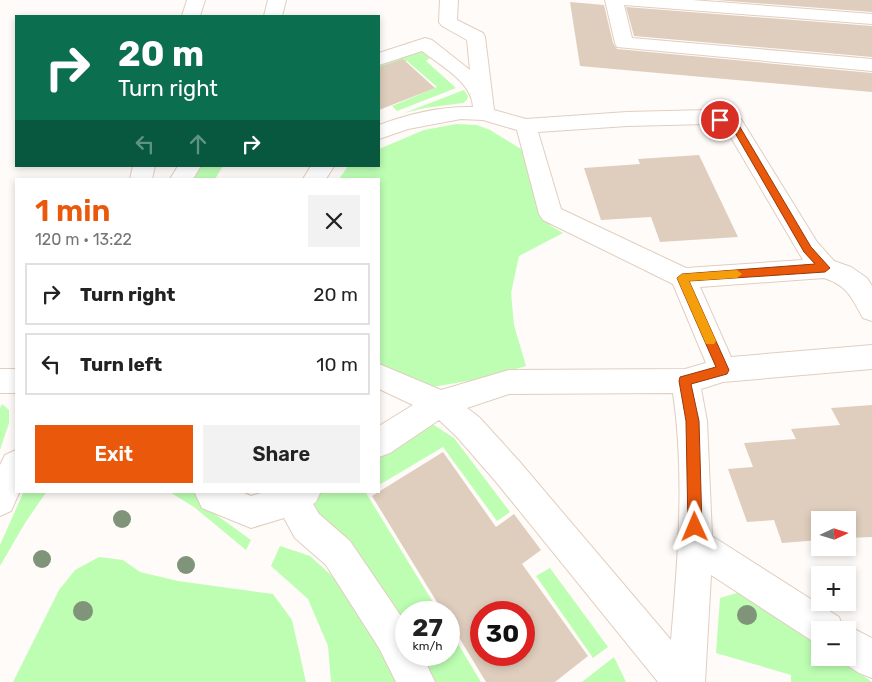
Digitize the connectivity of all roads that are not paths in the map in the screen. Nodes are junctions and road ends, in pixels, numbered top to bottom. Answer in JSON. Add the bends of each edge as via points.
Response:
{"nodes":[{"id":1,"x":196,"y":0,"type":"edge"},
{"id":2,"x":277,"y":0,"type":"edge"},
{"id":3,"x":449,"y":0,"type":"edge"},
{"id":4,"x":614,"y":0,"type":"edge"},
{"id":5,"x":623,"y":0,"type":"edge"},
{"id":6,"x":191,"y":15,"type":"edge"},
{"id":7,"x":273,"y":15,"type":"edge"},
{"id":8,"x":872,"y":19,"type":"edge"},
{"id":9,"x":380,"y":59,"type":"edge"},
{"id":10,"x":872,"y":65,"type":"edge"},
{"id":11,"x":484,"y":106,"type":"junction"},
{"id":12,"x":526,"y":126,"type":"junction"},
{"id":13,"x":380,"y":132,"type":"edge"},
{"id":14,"x":189,"y":167,"type":"edge"},
{"id":15,"x":322,"y":167,"type":"edge"},
{"id":16,"x":183,"y":178,"type":"edge"},
{"id":17,"x":315,"y":178,"type":"edge"},
{"id":18,"x":825,"y":268,"type":"junction"},
{"id":19,"x":682,"y":278,"type":"junction"},
{"id":20,"x":872,"y":310,"type":"edge"},
{"id":21,"x":872,"y":357,"type":"edge"},
{"id":22,"x":723,"y":370,"type":"junction"},
{"id":23,"x":380,"y":376,"type":"edge"},
{"id":24,"x":15,"y":380,"type":"edge"},
{"id":25,"x":0,"y":381,"type":"edge"},
{"id":26,"x":685,"y":381,"type":"junction"},
{"id":27,"x":440,"y":402,"type":"junction"},
{"id":28,"x":380,"y":442,"type":"edge"},
{"id":29,"x":15,"y":467,"type":"edge"},
{"id":30,"x":211,"y":493,"type":"edge"},
{"id":31,"x":298,"y":496,"type":"edge"},
{"id":32,"x":0,"y":500,"type":"edge"},
{"id":33,"x":696,"y":545,"type":"junction"},
{"id":34,"x":812,"y":621,"type":"edge"},
{"id":35,"x":856,"y":649,"type":"edge"},
{"id":36,"x":872,"y":660,"type":"edge"},
{"id":37,"x":416,"y":682,"type":"edge"},
{"id":38,"x":684,"y":682,"type":"edge"}],
"edges":[{"from":1,"to":6,"type":"street"},
{"from":2,"to":7,"type":"street"},
{"from":3,"to":11,"type":"street","via":[[448,22],[476,36]]},
{"from":4,"to":10,"type":"street","via":[[624,43]]},
{"from":5,"to":8,"type":"street"},
{"from":9,"to":11,"type":"street","via":[[425,44],[471,80]]},
{"from":11,"to":12,"type":"street"},
{"from":11,"to":13,"type":"street","via":[[404,123]]},
{"from":12,"to":18,"type":"street","via":[[707,117],[734,124],[808,250]]},
{"from":12,"to":19,"type":"street","via":[[551,214]]},
{"from":14,"to":16,"type":"street"},
{"from":15,"to":17,"type":"street"},
{"from":18,"to":19,"type":"street"},
{"from":18,"to":20,"type":"street","via":[[858,285]]},
{"from":19,"to":22,"type":"street"},
{"from":21,"to":22,"type":"street"},
{"from":22,"to":26,"type":"street"},
{"from":23,"to":27,"type":"street"},
{"from":24,"to":25,"type":"street"},
{"from":26,"to":27,"type":"street","via":[[509,382]]},
{"from":26,"to":33,"type":"street","via":[[692,421]]},
{"from":27,"to":28,"type":"street"},
{"from":27,"to":38,"type":"street","via":[[468,427],[508,472]]},
{"from":29,"to":32,"type":"street"},
{"from":30,"to":31,"type":"street","via":[[213,497],[251,512]]},
{"from":31,"to":37,"type":"street","via":[[307,526],[338,553],[392,635]]},
{"from":33,"to":34,"type":"street"},
{"from":33,"to":38,"type":"street"},
{"from":35,"to":36,"type":"street"}]}
